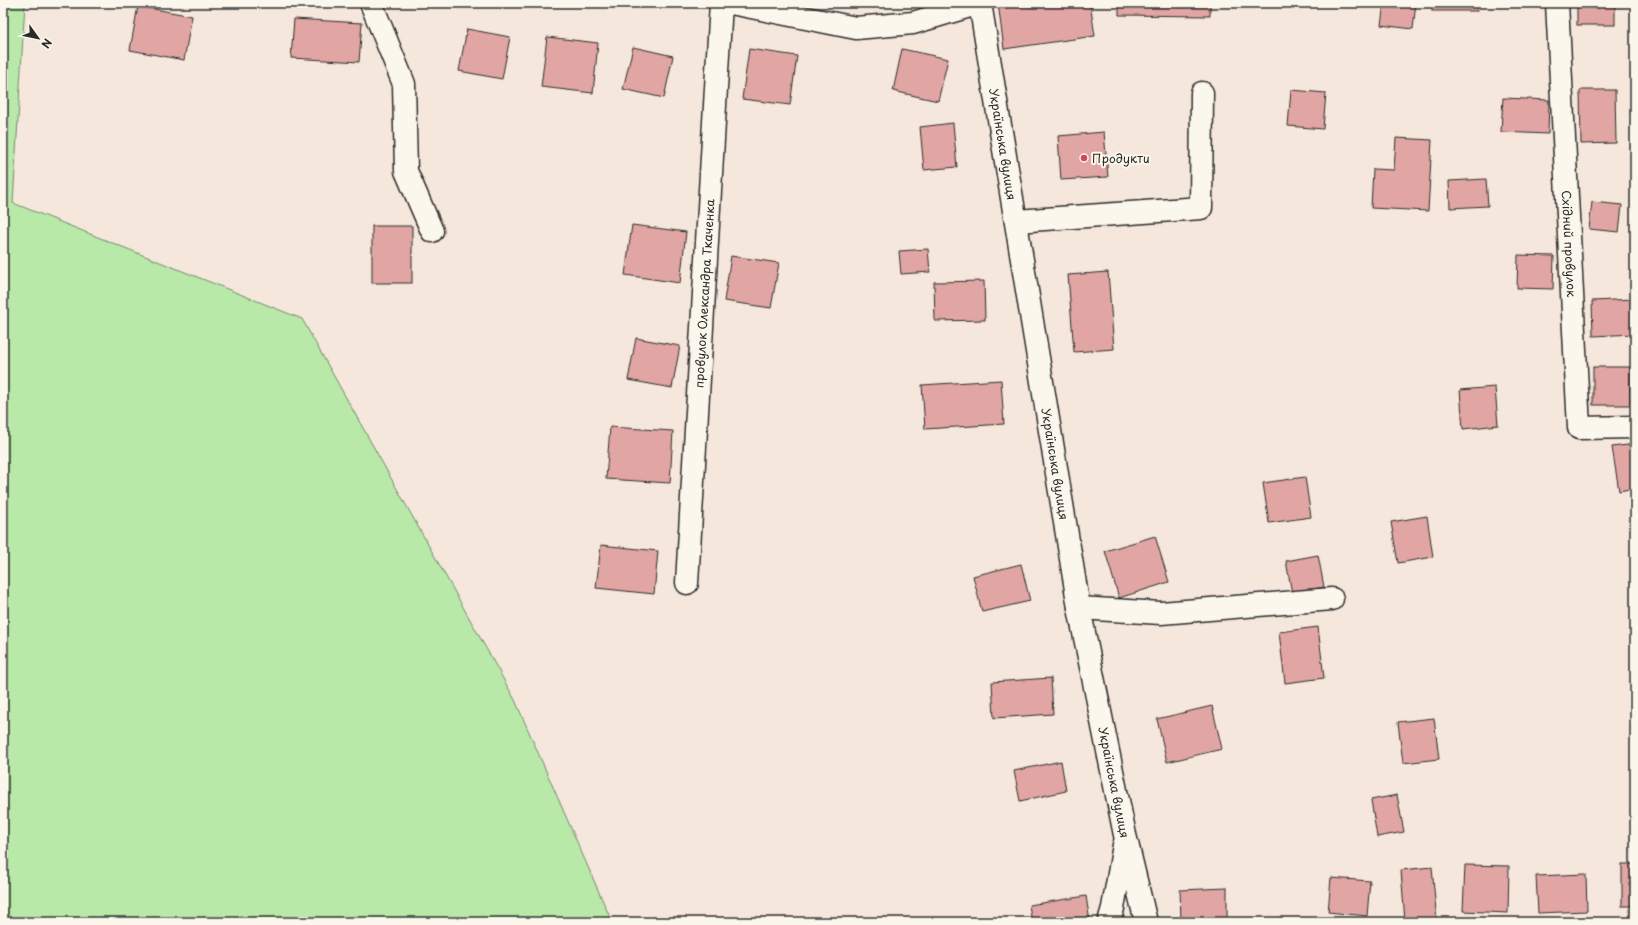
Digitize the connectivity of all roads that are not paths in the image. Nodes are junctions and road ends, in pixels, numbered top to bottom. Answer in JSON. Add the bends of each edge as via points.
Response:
{"nodes":[{"id":1,"x":371,"y":3,"type":"edge"},
{"id":2,"x":721,"y":3,"type":"edge"},
{"id":3,"x":731,"y":3,"type":"edge"},
{"id":4,"x":980,"y":3,"type":"edge"},
{"id":5,"x":1557,"y":3,"type":"edge"},
{"id":6,"x":1202,"y":93,"type":"dead end"},
{"id":7,"x":1016,"y":221,"type":"junction"},
{"id":8,"x":432,"y":231,"type":"dead end"},
{"id":9,"x":1635,"y":427,"type":"edge"},
{"id":10,"x":686,"y":583,"type":"dead end"},
{"id":11,"x":1332,"y":599,"type":"dead end"},
{"id":12,"x":1079,"y":608,"type":"junction"},
{"id":13,"x":1125,"y":834,"type":"junction"},
{"id":14,"x":1109,"y":922,"type":"edge"},
{"id":15,"x":1146,"y":922,"type":"edge"}],
"edges":[{"from":1,"to":8,"type":"street","via":[[404,84],[406,172]]},
{"from":2,"to":10,"type":"street","name":"провулок Олександра Ткаченка"},
{"from":3,"to":4,"type":"street","via":[[856,28],[912,23]]},
{"from":4,"to":7,"type":"street","name":"Українська вулиця"},
{"from":5,"to":9,"type":"street","name":"Східний провулок","via":[[1579,428]]},
{"from":6,"to":7,"type":"street","via":[[1201,208]]},
{"from":7,"to":12,"type":"street","name":"Українська вулиця"},
{"from":11,"to":12,"type":"street","via":[[1161,613]]},
{"from":12,"to":13,"type":"street","name":"Українська вулиця"},
{"from":13,"to":14,"type":"street"},
{"from":13,"to":15,"type":"street","name":"Українська вулиця"}]}
